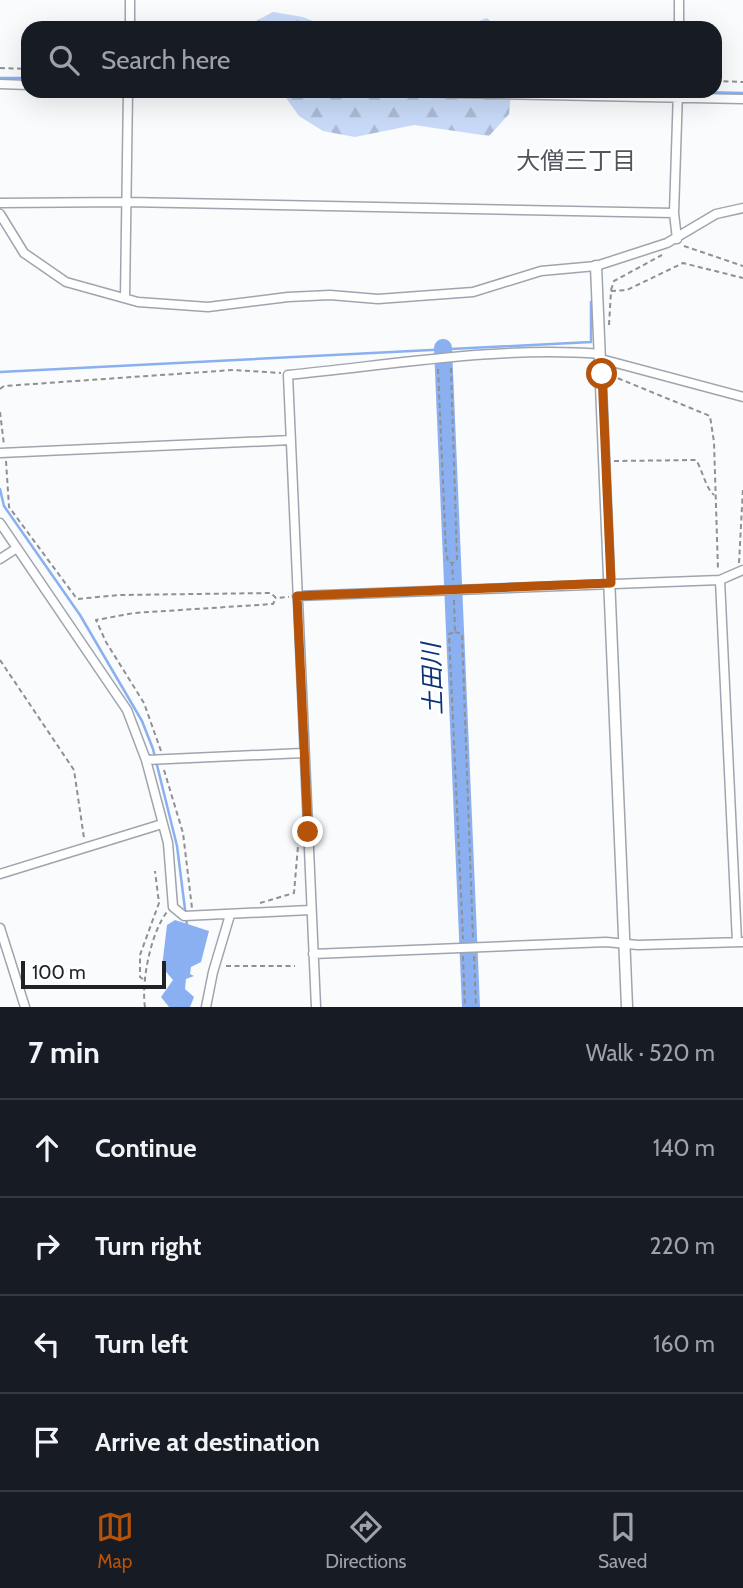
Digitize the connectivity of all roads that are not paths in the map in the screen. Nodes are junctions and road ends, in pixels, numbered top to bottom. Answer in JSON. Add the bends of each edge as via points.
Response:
{"nodes":[{"id":1,"x":130,"y":0,"type":"edge"},
{"id":2,"x":679,"y":0,"type":"edge"},
{"id":3,"x":130,"y":21,"type":"edge"},
{"id":4,"x":679,"y":21,"type":"edge"},
{"id":5,"x":0,"y":84,"type":"edge"},
{"id":6,"x":21,"y":85,"type":"edge"},
{"id":7,"x":128,"y":98,"type":"edge"},
{"id":8,"x":678,"y":98,"type":"edge"},
{"id":9,"x":722,"y":98,"type":"edge"},
{"id":10,"x":743,"y":99,"type":"edge"},
{"id":11,"x":126,"y":202,"type":"junction"},
{"id":12,"x":0,"y":203,"type":"edge"},
{"id":13,"x":743,"y":208,"type":"edge"},
{"id":14,"x":674,"y":213,"type":"junction"},
{"id":15,"x":0,"y":214,"type":"edge"},
{"id":16,"x":676,"y":239,"type":"junction"},
{"id":17,"x":597,"y":266,"type":"junction"},
{"id":18,"x":125,"y":298,"type":"junction"},
{"id":19,"x":601,"y":357,"type":"junction"},
{"id":20,"x":743,"y":397,"type":"edge"},
{"id":21,"x":291,"y":440,"type":"junction"},
{"id":22,"x":3,"y":452,"type":"edge"},
{"id":23,"x":0,"y":523,"type":"edge"},
{"id":24,"x":17,"y":548,"type":"junction"},
{"id":25,"x":0,"y":559,"type":"edge"},
{"id":26,"x":742,"y":570,"type":"edge"},
{"id":27,"x":720,"y":580,"type":"junction"},
{"id":28,"x":611,"y":583,"type":"junction"},
{"id":29,"x":297,"y":596,"type":"junction"},
{"id":30,"x":303,"y":753,"type":"junction"},
{"id":31,"x":146,"y":760,"type":"junction"},
{"id":32,"x":162,"y":824,"type":"junction"},
{"id":33,"x":0,"y":874,"type":"edge"},
{"id":34,"x":310,"y":910,"type":"junction"},
{"id":35,"x":230,"y":915,"type":"junction"},
{"id":36,"x":0,"y":928,"type":"edge"},
{"id":37,"x":626,"y":942,"type":"junction"},
{"id":38,"x":740,"y":942,"type":"edge"},
{"id":39,"x":313,"y":954,"type":"junction"},
{"id":40,"x":25,"y":1007,"type":"edge"},
{"id":41,"x":206,"y":1007,"type":"edge"},
{"id":42,"x":316,"y":1007,"type":"edge"},
{"id":43,"x":627,"y":1007,"type":"edge"}],
"edges":[{"from":1,"to":3,"type":"street"},
{"from":2,"to":4,"type":"street"},
{"from":5,"to":6,"type":"street"},
{"from":7,"to":11,"type":"street"},
{"from":8,"to":14,"type":"street"},
{"from":9,"to":10,"type":"street"},
{"from":11,"to":12,"type":"street"},
{"from":11,"to":14,"type":"street"},
{"from":11,"to":18,"type":"street"},
{"from":13,"to":16,"type":"street","via":[[716,214]]},
{"from":14,"to":16,"type":"street"},
{"from":15,"to":18,"type":"street","via":[[32,261],[66,282]]},
{"from":16,"to":17,"type":"street"},
{"from":17,"to":18,"type":"street","via":[[541,271],[451,295],[378,299],[330,295],[208,307]]},
{"from":17,"to":19,"type":"street"},
{"from":19,"to":20,"type":"street"},
{"from":19,"to":21,"type":"street","via":[[564,351],[289,375]]},
{"from":19,"to":28,"type":"street"},
{"from":21,"to":22,"type":"street"},
{"from":21,"to":29,"type":"street"},
{"from":23,"to":24,"type":"street"},
{"from":24,"to":25,"type":"street"},
{"from":24,"to":31,"type":"street","via":[[122,700]]},
{"from":26,"to":27,"type":"street"},
{"from":27,"to":28,"type":"street"},
{"from":27,"to":38,"type":"street"},
{"from":28,"to":29,"type":"street"},
{"from":28,"to":37,"type":"street"},
{"from":29,"to":30,"type":"street"},
{"from":30,"to":31,"type":"street"},
{"from":30,"to":34,"type":"street"},
{"from":31,"to":32,"type":"street"},
{"from":32,"to":33,"type":"street"},
{"from":32,"to":35,"type":"street","via":[[173,907],[184,916]]},
{"from":34,"to":35,"type":"street"},
{"from":34,"to":39,"type":"street"},
{"from":35,"to":41,"type":"street"},
{"from":36,"to":40,"type":"street"},
{"from":37,"to":38,"type":"street"},
{"from":37,"to":39,"type":"street"},
{"from":37,"to":43,"type":"street"},
{"from":39,"to":42,"type":"street"}]}
